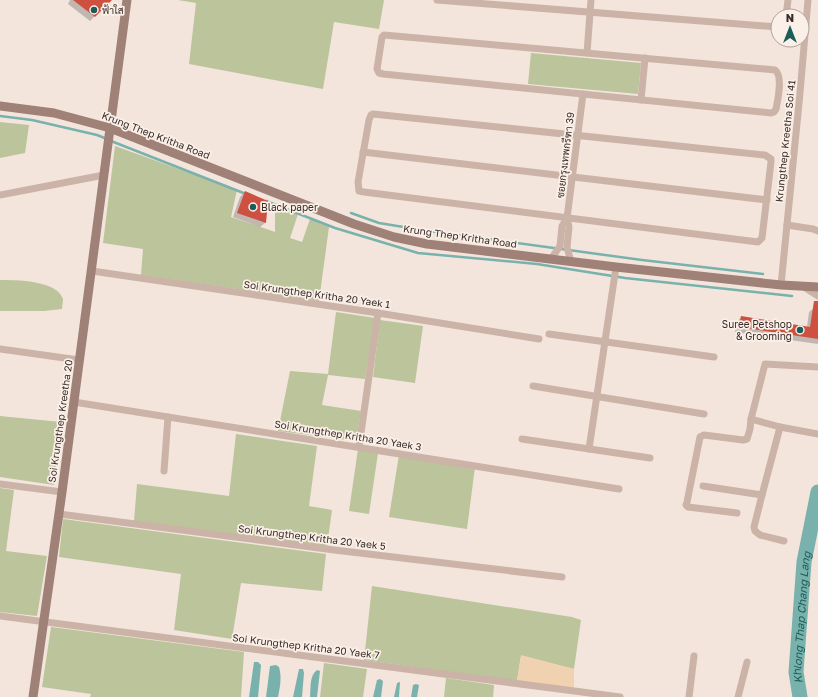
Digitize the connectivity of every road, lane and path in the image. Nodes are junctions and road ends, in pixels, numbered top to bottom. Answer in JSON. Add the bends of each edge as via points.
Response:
{"nodes":[{"id":1,"x":127,"y":0,"type":"edge"},
{"id":2,"x":438,"y":0,"type":"edge"},
{"id":3,"x":592,"y":0,"type":"edge"},
{"id":4,"x":808,"y":0,"type":"edge"},
{"id":5,"x":590,"y":12,"type":"junction"},
{"id":6,"x":770,"y":26,"type":"edge"},
{"id":7,"x":587,"y":53,"type":"junction"},
{"id":8,"x":645,"y":58,"type":"junction"},
{"id":9,"x":583,"y":94,"type":"junction"},
{"id":10,"x":642,"y":100,"type":"junction"},
{"id":11,"x":0,"y":106,"type":"edge"},
{"id":12,"x":109,"y":132,"type":"junction"},
{"id":13,"x":577,"y":135,"type":"junction"},
{"id":14,"x":363,"y":152,"type":"junction"},
{"id":15,"x":104,"y":175,"type":"junction"},
{"id":16,"x":572,"y":177,"type":"junction"},
{"id":17,"x":0,"y":195,"type":"edge"},
{"id":18,"x":767,"y":200,"type":"junction"},
{"id":19,"x":567,"y":218,"type":"junction"},
{"id":20,"x":787,"y":225,"type":"junction"},
{"id":21,"x":818,"y":231,"type":"edge"},
{"id":22,"x":551,"y":259,"type":"junction"},
{"id":23,"x":571,"y":262,"type":"junction"},
{"id":24,"x":615,"y":270,"type":"junction"},
{"id":25,"x":92,"y":271,"type":"junction"},
{"id":26,"x":780,"y":285,"type":"junction"},
{"id":27,"x":802,"y":286,"type":"junction"},
{"id":28,"x":818,"y":287,"type":"edge"},
{"id":29,"x":818,"y":296,"type":"edge"},
{"id":30,"x":378,"y":313,"type":"junction"},
{"id":31,"x":549,"y":334,"type":"dead end"},
{"id":32,"x":539,"y":338,"type":"dead end"},
{"id":33,"x":605,"y":342,"type":"junction"},
{"id":34,"x":0,"y":349,"type":"edge"},
{"id":35,"x":714,"y":357,"type":"dead end"},
{"id":36,"x":79,"y":360,"type":"junction"},
{"id":37,"x":818,"y":367,"type":"edge"},
{"id":38,"x":533,"y":386,"type":"dead end"},
{"id":39,"x":596,"y":397,"type":"junction"},
{"id":40,"x":74,"y":402,"type":"junction"},
{"id":41,"x":704,"y":414,"type":"dead end"},
{"id":42,"x":168,"y":417,"type":"junction"},
{"id":43,"x":751,"y":419,"type":"junction"},
{"id":44,"x":780,"y":427,"type":"junction"},
{"id":45,"x":818,"y":434,"type":"edge"},
{"id":46,"x":522,"y":439,"type":"dead end"},
{"id":47,"x":359,"y":447,"type":"junction"},
{"id":48,"x":589,"y":449,"type":"junction"},
{"id":49,"x":650,"y":458,"type":"dead end"},
{"id":50,"x":164,"y":470,"type":"dead end"},
{"id":51,"x":0,"y":484,"type":"edge"},
{"id":52,"x":704,"y":486,"type":"dead end"},
{"id":53,"x":619,"y":489,"type":"dead end"},
{"id":54,"x":62,"y":492,"type":"junction"},
{"id":55,"x":762,"y":495,"type":"junction"},
{"id":56,"x":737,"y":513,"type":"dead end"},
{"id":57,"x":59,"y":514,"type":"junction"},
{"id":58,"x":784,"y":541,"type":"dead end"},
{"id":59,"x":562,"y":577,"type":"dead end"},
{"id":60,"x":0,"y":616,"type":"edge"},
{"id":61,"x":43,"y":622,"type":"junction"},
{"id":62,"x":694,"y":656,"type":"dead end"},
{"id":63,"x":747,"y":662,"type":"dead end"},
{"id":64,"x":33,"y":697,"type":"edge"},
{"id":65,"x":620,"y":697,"type":"edge"},
{"id":66,"x":689,"y":697,"type":"edge"},
{"id":67,"x":738,"y":697,"type":"edge"}],
"edges":[{"from":1,"to":12,"type":"main road","name":"Soi Krungthep Kreetha 20"},
{"from":2,"to":5,"type":"street"},
{"from":3,"to":5,"type":"street"},
{"from":4,"to":20,"type":"street","name":"Krungthep Kreetha Soi 41"},
{"from":5,"to":6,"type":"street"},
{"from":5,"to":7,"type":"street"},
{"from":7,"to":8,"type":"street"},
{"from":7,"to":9,"type":"street","via":[[384,35],[377,69],[383,74]]},
{"from":8,"to":10,"type":"street"},
{"from":8,"to":10,"type":"street","via":[[775,70],[779,72],[780,78],[776,109],[771,113]]},
{"from":9,"to":10,"type":"street"},
{"from":9,"to":13,"type":"street","name":"ซอยกรุงเทพกรีฑา 39"},
{"from":11,"to":12,"type":"main road","name":"Krung Thep Kritha Road","via":[[54,113]]},
{"from":12,"to":15,"type":"main road","name":"Soi Krungthep Kreetha 20"},
{"from":12,"to":22,"type":"main road","name":"Krung Thep Kritha Road","via":[[375,232],[427,244]]},
{"from":13,"to":14,"type":"street","via":[[373,114],[369,120]]},
{"from":13,"to":16,"type":"street","name":"ซอยกรุงเทพกรีฑา 39"},
{"from":13,"to":18,"type":"street","via":[[765,155],[771,159]]},
{"from":14,"to":16,"type":"street"},
{"from":14,"to":19,"type":"street","via":[[358,182],[360,191]]},
{"from":15,"to":17,"type":"street"},
{"from":15,"to":25,"type":"main road","name":"Soi Krungthep Kreetha 20"},
{"from":16,"to":18,"type":"street"},
{"from":16,"to":19,"type":"street","name":"ซอยกรุงเทพกรีฑา 39"},
{"from":18,"to":19,"type":"street","via":[[762,238],[758,242]]},
{"from":19,"to":22,"type":"street","name":"ซอยกรุงเทพกรีฑา 39","via":[[562,226],[560,246]]},
{"from":19,"to":23,"type":"street","name":"ซอยกรุงเทพกรีฑา 39","via":[[567,247]]},
{"from":20,"to":21,"type":"street"},
{"from":20,"to":26,"type":"street","name":"Krungthep Kreetha Soi 41"},
{"from":22,"to":23,"type":"main road","name":"Krung Thep Kritha Road"},
{"from":23,"to":24,"type":"main road","name":"Krung Thep Kritha Road"},
{"from":24,"to":26,"type":"main road","name":"Krung Thep Kritha Road"},
{"from":24,"to":33,"type":"street"},
{"from":25,"to":30,"type":"street","name":"Soi Krungthep Kritha 20 Yaek 1"},
{"from":25,"to":36,"type":"main road","name":"Soi Krungthep Kreetha 20"},
{"from":26,"to":27,"type":"main road","name":"Krung Thep Kritha Road"},
{"from":27,"to":28,"type":"main road","name":"Krung Thep Kritha Road"},
{"from":27,"to":29,"type":"street"},
{"from":30,"to":32,"type":"street","name":"Soi Krungthep Kritha 20 Yaek 1"},
{"from":30,"to":47,"type":"street"},
{"from":31,"to":33,"type":"street"},
{"from":33,"to":35,"type":"street"},
{"from":33,"to":39,"type":"street"},
{"from":34,"to":36,"type":"street"},
{"from":36,"to":40,"type":"main road","name":"Soi Krungthep Kreetha 20"},
{"from":37,"to":43,"type":"street","via":[[765,364]]},
{"from":38,"to":39,"type":"street"},
{"from":39,"to":41,"type":"street"},
{"from":39,"to":48,"type":"street"},
{"from":40,"to":42,"type":"street","name":"Soi Krungthep Kritha 20 Yaek 3"},
{"from":40,"to":54,"type":"main road","name":"Soi Krungthep Kreetha 20"},
{"from":42,"to":47,"type":"street","name":"Soi Krungthep Kritha 20 Yaek 3"},
{"from":42,"to":50,"type":"street"},
{"from":43,"to":44,"type":"street"},
{"from":43,"to":56,"type":"street","via":[[747,439],[704,435],[700,437],[686,505]]},
{"from":44,"to":45,"type":"street"},
{"from":44,"to":55,"type":"street"},
{"from":46,"to":48,"type":"street"},
{"from":47,"to":53,"type":"street","name":"Soi Krungthep Kritha 20 Yaek 3"},
{"from":48,"to":49,"type":"street"},
{"from":51,"to":54,"type":"street"},
{"from":52,"to":55,"type":"street"},
{"from":54,"to":57,"type":"main road","name":"Soi Krungthep Kreetha 20"},
{"from":55,"to":58,"type":"street","via":[[755,531],[760,535]]},
{"from":57,"to":59,"type":"street","name":"Soi Krungthep Kritha 20 Yaek 5"},
{"from":57,"to":61,"type":"main road","name":"Soi Krungthep Kreetha 20"},
{"from":60,"to":61,"type":"street","name":"Soi Krungthep Kritha 20 Yaek 7"},
{"from":61,"to":64,"type":"main road","name":"Soi Krungthep Kreetha 20"},
{"from":61,"to":65,"type":"street","name":"Soi Krungthep Kritha 20 Yaek 7"},
{"from":62,"to":66,"type":"street"},
{"from":63,"to":67,"type":"street"}]}
